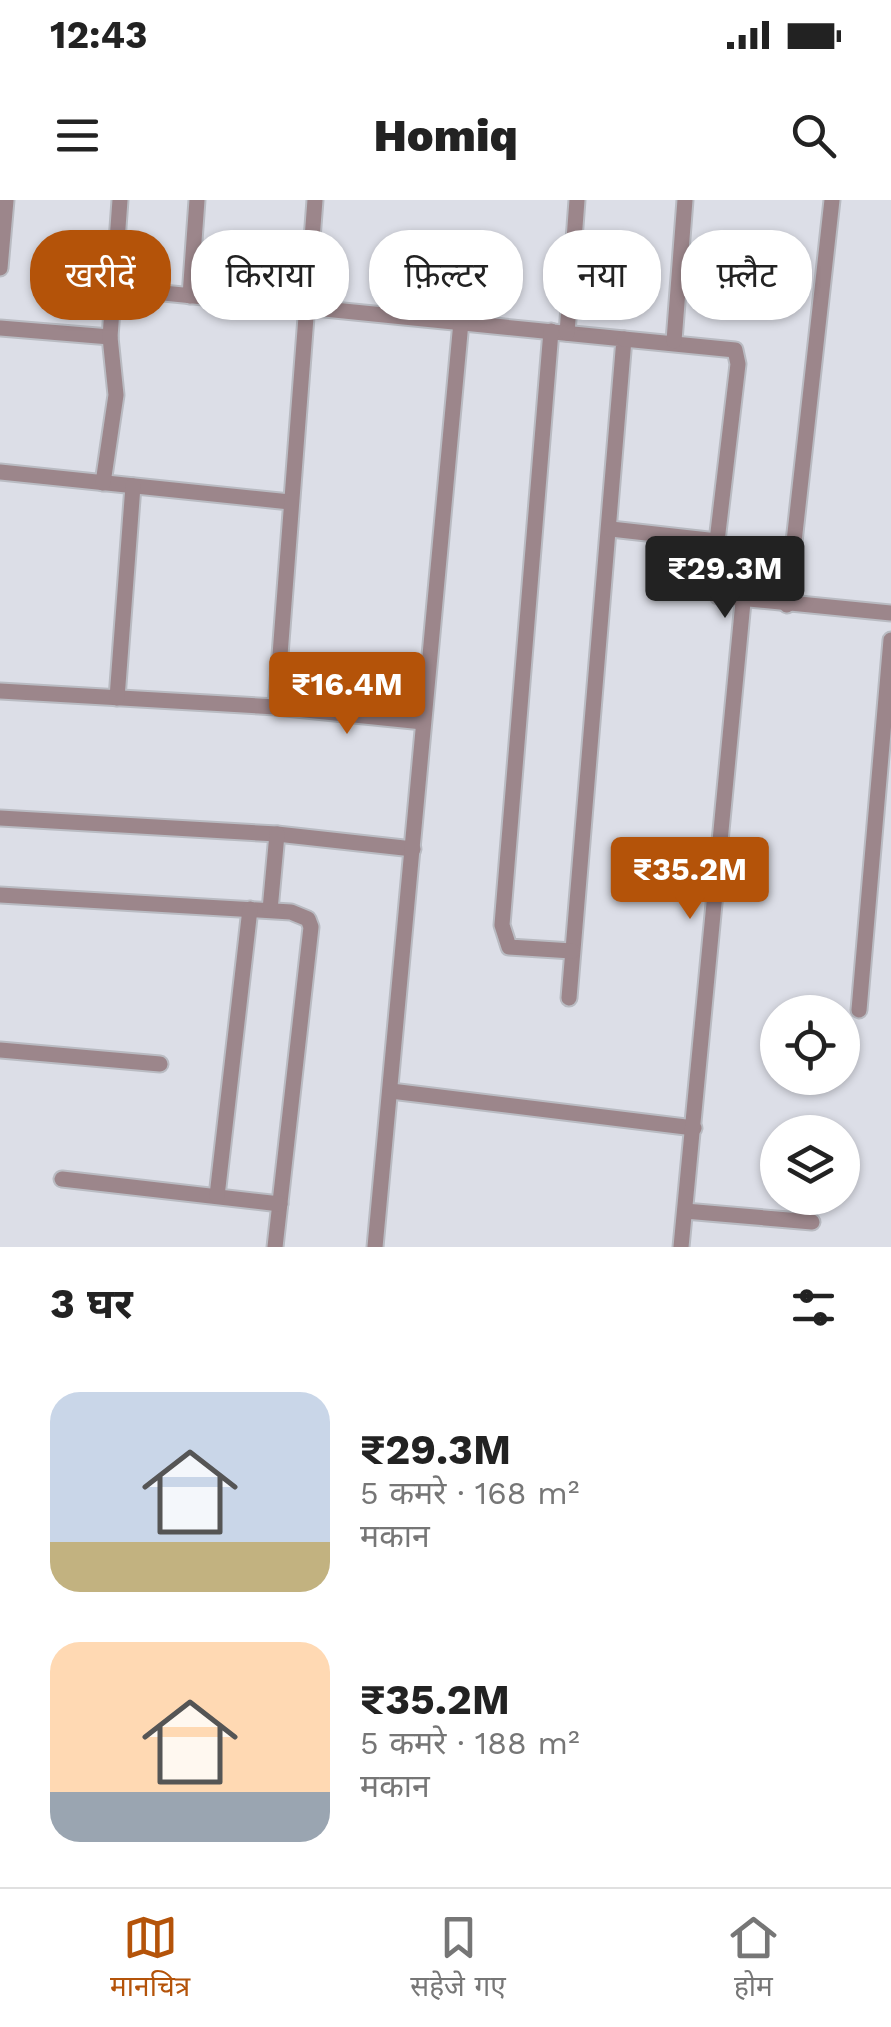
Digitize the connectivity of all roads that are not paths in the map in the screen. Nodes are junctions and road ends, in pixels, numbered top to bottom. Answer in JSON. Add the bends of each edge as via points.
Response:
{"nodes":[{"id":1,"x":6,"y":200,"type":"edge"},
{"id":2,"x":120,"y":200,"type":"edge"},
{"id":3,"x":196,"y":200,"type":"edge"},
{"id":4,"x":314,"y":200,"type":"edge"},
{"id":5,"x":577,"y":200,"type":"edge"},
{"id":6,"x":685,"y":200,"type":"edge"},
{"id":7,"x":832,"y":200,"type":"edge"},
{"id":8,"x":118,"y":230,"type":"edge"},
{"id":9,"x":312,"y":230,"type":"edge"},
{"id":10,"x":0,"y":268,"type":"edge"},
{"id":11,"x":171,"y":294,"type":"edge"},
{"id":12,"x":190,"y":296,"type":"joint"},
{"id":13,"x":349,"y":311,"type":"edge"},
{"id":14,"x":111,"y":320,"type":"edge"},
{"id":15,"x":305,"y":320,"type":"edge"},
{"id":16,"x":461,"y":322,"type":"junction"},
{"id":17,"x":0,"y":328,"type":"edge"},
{"id":18,"x":559,"y":332,"type":"junction"},
{"id":19,"x":110,"y":337,"type":"junction"},
{"id":20,"x":624,"y":338,"type":"junction"},
{"id":21,"x":674,"y":341,"type":"junction"},
{"id":22,"x":0,"y":472,"type":"edge"},
{"id":23,"x":103,"y":483,"type":"junction"},
{"id":24,"x":133,"y":486,"type":"junction"},
{"id":25,"x":290,"y":502,"type":"junction"},
{"id":26,"x":611,"y":528,"type":"junction"},
{"id":27,"x":718,"y":541,"type":"junction"},
{"id":28,"x":742,"y":602,"type":"junction"},
{"id":29,"x":787,"y":605,"type":"junction"},
{"id":30,"x":891,"y":614,"type":"edge"},
{"id":31,"x":891,"y":640,"type":"edge"},
{"id":32,"x":0,"y":691,"type":"edge"},
{"id":33,"x":117,"y":698,"type":"junction"},
{"id":34,"x":276,"y":707,"type":"junction"},
{"id":35,"x":423,"y":722,"type":"junction"},
{"id":36,"x":0,"y":818,"type":"edge"},
{"id":37,"x":277,"y":834,"type":"junction"},
{"id":38,"x":413,"y":849,"type":"junction"},
{"id":39,"x":0,"y":895,"type":"edge"},
{"id":40,"x":250,"y":909,"type":"junction"},
{"id":41,"x":270,"y":910,"type":"junction"},
{"id":42,"x":572,"y":951,"type":"junction"},
{"id":43,"x":859,"y":995,"type":"edge"},
{"id":44,"x":569,"y":998,"type":"dead end"},
{"id":45,"x":0,"y":1050,"type":"edge"},
{"id":46,"x":160,"y":1064,"type":"dead end"},
{"id":47,"x":391,"y":1091,"type":"junction"},
{"id":48,"x":694,"y":1128,"type":"junction"},
{"id":49,"x":62,"y":1179,"type":"dead end"},
{"id":50,"x":217,"y":1196,"type":"junction"},
{"id":51,"x":280,"y":1204,"type":"junction"},
{"id":52,"x":685,"y":1211,"type":"junction"},
{"id":53,"x":812,"y":1222,"type":"dead end"},
{"id":54,"x":276,"y":1247,"type":"edge"},
{"id":55,"x":375,"y":1247,"type":"edge"},
{"id":56,"x":681,"y":1247,"type":"edge"}],
"edges":[{"from":1,"to":10,"type":"street"},
{"from":2,"to":8,"type":"street"},
{"from":3,"to":12,"type":"street"},
{"from":4,"to":9,"type":"street"},
{"from":5,"to":18,"type":"street"},
{"from":6,"to":21,"type":"street"},
{"from":7,"to":29,"type":"street"},
{"from":11,"to":12,"type":"street"},
{"from":13,"to":16,"type":"street"},
{"from":14,"to":19,"type":"street"},
{"from":15,"to":25,"type":"street"},
{"from":16,"to":18,"type":"street"},
{"from":16,"to":35,"type":"street"},
{"from":17,"to":19,"type":"street"},
{"from":18,"to":20,"type":"street"},
{"from":18,"to":42,"type":"street","via":[[502,925],[509,946]]},
{"from":19,"to":23,"type":"street","via":[[116,395]]},
{"from":20,"to":21,"type":"street"},
{"from":20,"to":26,"type":"street"},
{"from":21,"to":27,"type":"street","via":[[736,350]]},
{"from":22,"to":23,"type":"street"},
{"from":23,"to":24,"type":"street"},
{"from":24,"to":25,"type":"street"},
{"from":24,"to":33,"type":"street"},
{"from":25,"to":34,"type":"street"},
{"from":26,"to":27,"type":"street"},
{"from":26,"to":42,"type":"street"},
{"from":27,"to":28,"type":"street","via":[[715,593]]},
{"from":28,"to":29,"type":"street"},
{"from":28,"to":48,"type":"street"},
{"from":29,"to":30,"type":"street"},
{"from":31,"to":43,"type":"street"},
{"from":32,"to":33,"type":"street"},
{"from":33,"to":34,"type":"street"},
{"from":34,"to":35,"type":"street"},
{"from":35,"to":38,"type":"street"},
{"from":36,"to":37,"type":"street"},
{"from":37,"to":38,"type":"street"},
{"from":37,"to":41,"type":"street"},
{"from":38,"to":47,"type":"street"},
{"from":39,"to":40,"type":"street"},
{"from":40,"to":41,"type":"street"},
{"from":40,"to":50,"type":"street"},
{"from":41,"to":51,"type":"street","via":[[302,914],[311,927]]},
{"from":42,"to":44,"type":"street"},
{"from":45,"to":46,"type":"street"},
{"from":47,"to":48,"type":"street"},
{"from":47,"to":55,"type":"street"},
{"from":48,"to":52,"type":"street"},
{"from":49,"to":50,"type":"street"},
{"from":50,"to":51,"type":"street"},
{"from":51,"to":54,"type":"street"},
{"from":52,"to":53,"type":"street"},
{"from":52,"to":56,"type":"street"}]}
